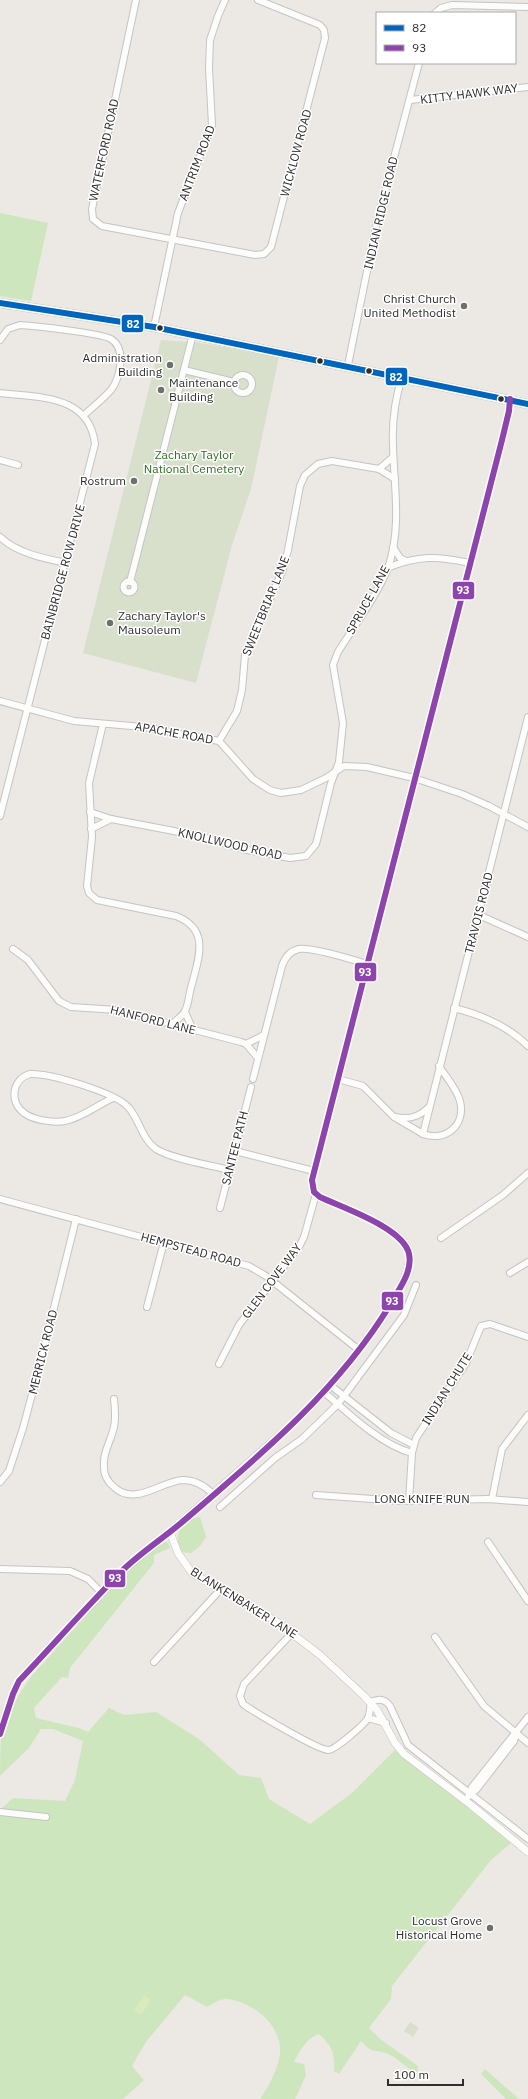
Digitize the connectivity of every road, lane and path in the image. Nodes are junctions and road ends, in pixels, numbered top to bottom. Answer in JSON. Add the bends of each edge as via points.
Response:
{"nodes":[{"id":1,"x":136,"y":0,"type":"edge"},
{"id":2,"x":225,"y":0,"type":"edge"},
{"id":3,"x":258,"y":0,"type":"edge"},
{"id":4,"x":528,"y":7,"type":"edge"},
{"id":5,"x":436,"y":12,"type":"edge"},
{"id":6,"x":419,"y":64,"type":"edge"},
{"id":7,"x":528,"y":87,"type":"edge"},
{"id":8,"x":410,"y":100,"type":"junction"},
{"id":9,"x":172,"y":239,"type":"junction"},
{"id":10,"x":0,"y":303,"type":"edge"},
{"id":11,"x":154,"y":327,"type":"junction"},
{"id":12,"x":193,"y":334,"type":"junction"},
{"id":13,"x":0,"y":340,"type":"edge"},
{"id":14,"x":348,"y":365,"type":"junction"},
{"id":15,"x":184,"y":370,"type":"junction"},
{"id":16,"x":402,"y":377,"type":"junction"},
{"id":17,"x":234,"y":382,"type":"dead end"},
{"id":18,"x":0,"y":393,"type":"edge"},
{"id":19,"x":510,"y":399,"type":"junction"},
{"id":20,"x":528,"y":404,"type":"edge"},
{"id":21,"x":84,"y":415,"type":"junction"},
{"id":22,"x":394,"y":457,"type":"junction"},
{"id":23,"x":0,"y":460,"type":"edge"},
{"id":24,"x":18,"y":465,"type":"dead end"},
{"id":25,"x":379,"y":469,"type":"junction"},
{"id":26,"x":395,"y":479,"type":"junction"},
{"id":27,"x":0,"y":536,"type":"edge"},
{"id":28,"x":393,"y":547,"type":"junction"},
{"id":29,"x":406,"y":561,"type":"junction"},
{"id":30,"x":66,"y":563,"type":"junction"},
{"id":31,"x":470,"y":563,"type":"junction"},
{"id":32,"x":387,"y":568,"type":"junction"},
{"id":33,"x":130,"y":582,"type":"dead end"},
{"id":34,"x":0,"y":701,"type":"edge"},
{"id":35,"x":28,"y":709,"type":"junction"},
{"id":36,"x":528,"y":717,"type":"edge"},
{"id":37,"x":103,"y":724,"type":"junction"},
{"id":38,"x":219,"y":741,"type":"junction"},
{"id":39,"x":335,"y":772,"type":"junction"},
{"id":40,"x":414,"y":778,"type":"junction"},
{"id":41,"x":90,"y":812,"type":"junction"},
{"id":42,"x":504,"y":814,"type":"junction"},
{"id":43,"x":0,"y":816,"type":"edge"},
{"id":44,"x":111,"y":819,"type":"junction"},
{"id":45,"x":528,"y":827,"type":"edge"},
{"id":46,"x":91,"y":829,"type":"junction"},
{"id":47,"x":479,"y":915,"type":"junction"},
{"id":48,"x":528,"y":937,"type":"edge"},
{"id":49,"x":13,"y":949,"type":"dead end"},
{"id":50,"x":367,"y":964,"type":"junction"},
{"id":51,"x":454,"y":1008,"type":"junction"},
{"id":52,"x":185,"y":1012,"type":"junction"},
{"id":53,"x":172,"y":1024,"type":"junction"},
{"id":54,"x":193,"y":1030,"type":"junction"},
{"id":55,"x":264,"y":1035,"type":"junction"},
{"id":56,"x":246,"y":1044,"type":"junction"},
{"id":57,"x":528,"y":1046,"type":"edge"},
{"id":58,"x":258,"y":1058,"type":"junction"},
{"id":59,"x":439,"y":1066,"type":"junction"},
{"id":60,"x":253,"y":1079,"type":"dead end"},
{"id":61,"x":338,"y":1079,"type":"junction"},
{"id":62,"x":451,"y":1084,"type":"junction"},
{"id":63,"x":434,"y":1085,"type":"junction"},
{"id":64,"x":251,"y":1087,"type":"dead end"},
{"id":65,"x":113,"y":1098,"type":"junction"},
{"id":66,"x":428,"y":1108,"type":"junction"},
{"id":67,"x":394,"y":1117,"type":"junction"},
{"id":68,"x":423,"y":1134,"type":"junction"},
{"id":69,"x":235,"y":1152,"type":"junction"},
{"id":70,"x":229,"y":1170,"type":"junction"},
{"id":71,"x":314,"y":1171,"type":"junction"},
{"id":72,"x":528,"y":1173,"type":"edge"},
{"id":73,"x":316,"y":1194,"type":"junction"},
{"id":74,"x":0,"y":1199,"type":"edge"},
{"id":75,"x":220,"y":1208,"type":"dead end"},
{"id":76,"x":76,"y":1219,"type":"junction"},
{"id":77,"x":441,"y":1238,"type":"dead end"},
{"id":78,"x":164,"y":1242,"type":"junction"},
{"id":79,"x":528,"y":1262,"type":"edge"},
{"id":80,"x":510,"y":1273,"type":"dead end"},
{"id":81,"x":271,"y":1281,"type":"junction"},
{"id":82,"x":416,"y":1285,"type":"dead end"},
{"id":83,"x":147,"y":1307,"type":"dead end"},
{"id":84,"x":528,"y":1337,"type":"edge"},
{"id":85,"x":359,"y":1350,"type":"junction"},
{"id":86,"x":219,"y":1364,"type":"dead end"},
{"id":87,"x":330,"y":1385,"type":"junction"},
{"id":88,"x":324,"y":1392,"type":"junction"},
{"id":89,"x":344,"y":1396,"type":"junction"},
{"id":90,"x":114,"y":1399,"type":"dead end"},
{"id":91,"x":338,"y":1404,"type":"junction"},
{"id":92,"x":528,"y":1414,"type":"edge"},
{"id":93,"x":379,"y":1423,"type":"junction"},
{"id":94,"x":372,"y":1431,"type":"junction"},
{"id":95,"x":414,"y":1445,"type":"junction"},
{"id":96,"x":412,"y":1454,"type":"junction"},
{"id":97,"x":0,"y":1482,"type":"edge"},
{"id":98,"x":213,"y":1494,"type":"junction"},
{"id":99,"x":316,"y":1495,"type":"dead end"},
{"id":100,"x":492,"y":1499,"type":"junction"},
{"id":101,"x":409,"y":1501,"type":"junction"},
{"id":102,"x":528,"y":1502,"type":"edge"},
{"id":103,"x":220,"y":1507,"type":"dead end"},
{"id":104,"x":170,"y":1532,"type":"junction"},
{"id":105,"x":488,"y":1542,"type":"dead end"},
{"id":106,"x":0,"y":1568,"type":"edge"},
{"id":107,"x":220,"y":1590,"type":"junction"},
{"id":108,"x":102,"y":1593,"type":"junction"},
{"id":109,"x":528,"y":1601,"type":"edge"},
{"id":110,"x":292,"y":1633,"type":"junction"},
{"id":111,"x":435,"y":1637,"type":"dead end"},
{"id":112,"x":154,"y":1662,"type":"dead end"},
{"id":113,"x":371,"y":1702,"type":"junction"},
{"id":114,"x":528,"y":1717,"type":"edge"},
{"id":115,"x":368,"y":1718,"type":"junction"},
{"id":116,"x":386,"y":1723,"type":"junction"},
{"id":117,"x":0,"y":1733,"type":"edge"},
{"id":118,"x":516,"y":1733,"type":"junction"},
{"id":119,"x":528,"y":1742,"type":"edge"},
{"id":120,"x":470,"y":1794,"type":"junction"},
{"id":121,"x":465,"y":1801,"type":"junction"},
{"id":122,"x":0,"y":1812,"type":"edge"},
{"id":123,"x":46,"y":1817,"type":"dead end"},
{"id":124,"x":528,"y":1838,"type":"edge"},
{"id":125,"x":528,"y":1852,"type":"edge"}],
"edges":[{"from":1,"to":9,"type":"street","name":"WATERFORD ROAD","via":[[92,217],[102,226]]},
{"from":2,"to":9,"type":"street","name":"ANTRIM ROAD","via":[[213,28],[210,47],[212,125],[184,196]]},
{"from":3,"to":9,"type":"street","name":"WICKLOW ROAD","via":[[315,23],[322,27],[325,34],[271,247],[264,254],[255,255]]},
{"from":4,"to":5,"type":"street","via":[[452,5]]},
{"from":6,"to":8,"type":"street","name":"INDIAN RIDGE ROAD"},
{"from":7,"to":8,"type":"street","name":"KITTY HAWK WAY"},
{"from":8,"to":14,"type":"street","name":"INDIAN RIDGE ROAD","via":[[377,222]]},
{"from":9,"to":11,"type":"street","name":"ANTRIM ROAD"},
{"from":10,"to":11,"type":"main road"},
{"from":11,"to":12,"type":"main road"},
{"from":12,"to":14,"type":"main road"},
{"from":12,"to":15,"type":"street"},
{"from":13,"to":21,"type":"street","via":[[8,329],[20,325],[103,336],[116,343],[120,351],[120,360],[114,384]]},
{"from":14,"to":16,"type":"main road"},
{"from":15,"to":17,"type":"street"},
{"from":15,"to":33,"type":"street"},
{"from":16,"to":19,"type":"main road"},
{"from":16,"to":22,"type":"street","name":"SPRUCE LANE","via":[[394,416]]},
{"from":18,"to":21,"type":"street","via":[[66,403]]},
{"from":19,"to":20,"type":"main road"},
{"from":19,"to":31,"type":"street"},
{"from":21,"to":30,"type":"street","name":"BAINBRIDGE ROW DRIVE","via":[[94,436],[94,451]]},
{"from":22,"to":25,"type":"street"},
{"from":22,"to":26,"type":"street","name":"SPRUCE LANE"},
{"from":23,"to":24,"type":"street"},
{"from":25,"to":26,"type":"street","name":"SWEETBRIAR LANE"},
{"from":25,"to":38,"type":"street","name":"SWEETBRIAR LANE","via":[[338,461],[325,462],[311,469],[303,479],[282,572],[245,655],[239,706]]},
{"from":26,"to":28,"type":"street","name":"SPRUCE LANE","via":[[397,514]]},
{"from":27,"to":30,"type":"street","via":[[22,552]]},
{"from":28,"to":29,"type":"street","via":[[400,558]]},
{"from":28,"to":32,"type":"street","name":"SPRUCE LANE"},
{"from":29,"to":31,"type":"street","via":[[434,557]]},
{"from":29,"to":32,"type":"street"},
{"from":30,"to":35,"type":"street","name":"BAINBRIDGE ROW DRIVE"},
{"from":31,"to":40,"type":"street"},
{"from":32,"to":39,"type":"street","name":"SPRUCE LANE","via":[[334,662],[342,723],[339,762]]},
{"from":34,"to":35,"type":"street","name":"APACHE ROAD"},
{"from":35,"to":37,"type":"street","name":"APACHE ROAD","via":[[74,721]]},
{"from":35,"to":43,"type":"street","name":"BAINBRIDGE ROW DRIVE"},
{"from":36,"to":42,"type":"street","name":"TRAVOIS ROAD"},
{"from":37,"to":38,"type":"street","name":"APACHE ROAD","via":[[142,727]]},
{"from":37,"to":41,"type":"street","via":[[90,783]]},
{"from":38,"to":39,"type":"street","name":"APACHE ROAD","via":[[253,779],[273,791],[297,792]]},
{"from":39,"to":40,"type":"street","name":"APACHE ROAD","via":[[344,766],[356,766]]},
{"from":39,"to":44,"type":"street","name":"KNOLLWOOD ROAD","via":[[316,844],[310,853],[298,858],[247,850],[200,836]]},
{"from":40,"to":42,"type":"street","name":"APACHE ROAD","via":[[462,794]]},
{"from":40,"to":50,"type":"street"},
{"from":41,"to":44,"type":"street","name":"KNOLLWOOD ROAD"},
{"from":41,"to":46,"type":"street"},
{"from":42,"to":45,"type":"street","name":"APACHE ROAD"},
{"from":42,"to":47,"type":"street","name":"TRAVOIS ROAD"},
{"from":44,"to":46,"type":"street"},
{"from":46,"to":52,"type":"street","via":[[92,848],[87,881],[92,896],[103,901],[176,916],[187,921],[195,930],[200,949]]},
{"from":47,"to":48,"type":"street"},
{"from":47,"to":51,"type":"street","name":"TRAVOIS ROAD"},
{"from":49,"to":53,"type":"street","name":"HANFORD LANE","via":[[28,960],[59,1001],[66,1006],[111,1008]]},
{"from":50,"to":55,"type":"street","via":[[306,949],[290,953],[282,966]]},
{"from":50,"to":61,"type":"street"},
{"from":51,"to":57,"type":"street","via":[[501,1025]]},
{"from":51,"to":59,"type":"street","name":"TRAVOIS ROAD"},
{"from":52,"to":53,"type":"street"},
{"from":52,"to":54,"type":"street"},
{"from":53,"to":54,"type":"street","name":"HANFORD LANE"},
{"from":54,"to":56,"type":"street","name":"HANFORD LANE"},
{"from":55,"to":56,"type":"street"},
{"from":55,"to":58,"type":"street"},
{"from":56,"to":58,"type":"street"},
{"from":58,"to":60,"type":"street"},
{"from":59,"to":62,"type":"street"},
{"from":59,"to":63,"type":"street","name":"TRAVOIS ROAD"},
{"from":61,"to":67,"type":"street","via":[[363,1086]]},
{"from":61,"to":71,"type":"street"},
{"from":62,"to":63,"type":"street"},
{"from":62,"to":68,"type":"street","via":[[460,1100],[460,1118],[453,1128],[439,1137]]},
{"from":63,"to":66,"type":"street","name":"TRAVOIS ROAD"},
{"from":64,"to":69,"type":"street","name":"SANTEE PATH"},
{"from":65,"to":65,"type":"street","via":[[101,1091],[35,1074],[22,1078],[16,1086],[14,1095],[17,1106],[27,1115],[57,1121],[72,1119]]},
{"from":65,"to":70,"type":"street","via":[[130,1108],[147,1140],[157,1149]]},
{"from":66,"to":67,"type":"street","via":[[413,1118]]},
{"from":66,"to":68,"type":"street","name":"TRAVOIS ROAD"},
{"from":67,"to":68,"type":"street"},
{"from":69,"to":70,"type":"street","name":"SANTEE PATH"},
{"from":69,"to":71,"type":"street"},
{"from":70,"to":75,"type":"street","name":"SANTEE PATH"},
{"from":71,"to":73,"type":"street","via":[[312,1186]]},
{"from":72,"to":77,"type":"street","via":[[503,1195]]},
{"from":73,"to":81,"type":"street","name":"GLEN COVE WAY","via":[[304,1237]]},
{"from":73,"to":85,"type":"street","via":[[384,1228],[400,1240],[408,1251],[409,1265],[405,1279],[376,1328]]},
{"from":74,"to":76,"type":"street","name":"HEMPSTEAD ROAD"},
{"from":76,"to":78,"type":"street","name":"HEMPSTEAD ROAD"},
{"from":76,"to":97,"type":"street","name":"MERRICK ROAD","via":[[23,1428],[9,1471]]},
{"from":78,"to":81,"type":"street","name":"HEMPSTEAD ROAD","via":[[249,1266]]},
{"from":78,"to":83,"type":"street"},
{"from":79,"to":80,"type":"street"},
{"from":81,"to":85,"type":"street","name":"HEMPSTEAD ROAD"},
{"from":81,"to":86,"type":"street","name":"GLEN COVE WAY","via":[[239,1325]]},
{"from":82,"to":89,"type":"street","via":[[404,1315]]},
{"from":84,"to":95,"type":"street","name":"INDIAN CHUTE","via":[[490,1324],[482,1326],[466,1363]]},
{"from":85,"to":87,"type":"street"},
{"from":87,"to":88,"type":"street"},
{"from":87,"to":89,"type":"street"},
{"from":88,"to":91,"type":"street"},
{"from":88,"to":98,"type":"street","via":[[300,1417]]},
{"from":89,"to":91,"type":"street"},
{"from":89,"to":93,"type":"street"},
{"from":90,"to":98,"type":"street","via":[[114,1426],[103,1463],[106,1478],[115,1489],[136,1494],[179,1480],[188,1480],[204,1486]]},
{"from":91,"to":94,"type":"street"},
{"from":91,"to":103,"type":"street","via":[[302,1439]]},
{"from":92,"to":100,"type":"street","via":[[502,1449]]},
{"from":93,"to":94,"type":"street"},
{"from":93,"to":95,"type":"street","via":[[391,1433]]},
{"from":94,"to":96,"type":"street","via":[[391,1445]]},
{"from":95,"to":96,"type":"street","name":"INDIAN CHUTE"},
{"from":96,"to":101,"type":"street","name":"INDIAN CHUTE"},
{"from":98,"to":104,"type":"street"},
{"from":99,"to":101,"type":"street","name":"LONG KNIFE RUN"},
{"from":100,"to":101,"type":"street","name":"LONG KNIFE RUN"},
{"from":100,"to":102,"type":"street","name":"LONG KNIFE RUN"},
{"from":104,"to":107,"type":"street","name":"BLANKENBAKER LANE","via":[[186,1566],[196,1576]]},
{"from":104,"to":108,"type":"street","via":[[135,1560]]},
{"from":105,"to":109,"type":"street"},
{"from":106,"to":108,"type":"street","via":[[70,1571],[83,1576]]},
{"from":107,"to":110,"type":"street","name":"BLANKENBAKER LANE","via":[[266,1615]]},
{"from":107,"to":112,"type":"street"},
{"from":108,"to":117,"type":"street","via":[[19,1682]]},
{"from":110,"to":113,"type":"street","name":"BLANKENBAKER LANE"},
{"from":110,"to":115,"type":"street","via":[[244,1684],[240,1696],[244,1704],[327,1750],[339,1746]]},
{"from":111,"to":118,"type":"street","via":[[484,1706]]},
{"from":113,"to":115,"type":"street"},
{"from":113,"to":116,"type":"street","name":"BLANKENBAKER LANE"},
{"from":113,"to":120,"type":"street","via":[[379,1699],[387,1703],[408,1745]]},
{"from":114,"to":118,"type":"street"},
{"from":115,"to":116,"type":"street"},
{"from":116,"to":121,"type":"street","name":"BLANKENBAKER LANE","via":[[395,1743],[404,1754]]},
{"from":118,"to":119,"type":"street"},
{"from":118,"to":120,"type":"street","via":[[514,1741],[476,1790]]},
{"from":120,"to":121,"type":"street"},
{"from":120,"to":124,"type":"street"},
{"from":121,"to":125,"type":"street","name":"BLANKENBAKER LANE"},
{"from":122,"to":123,"type":"street"}]}
